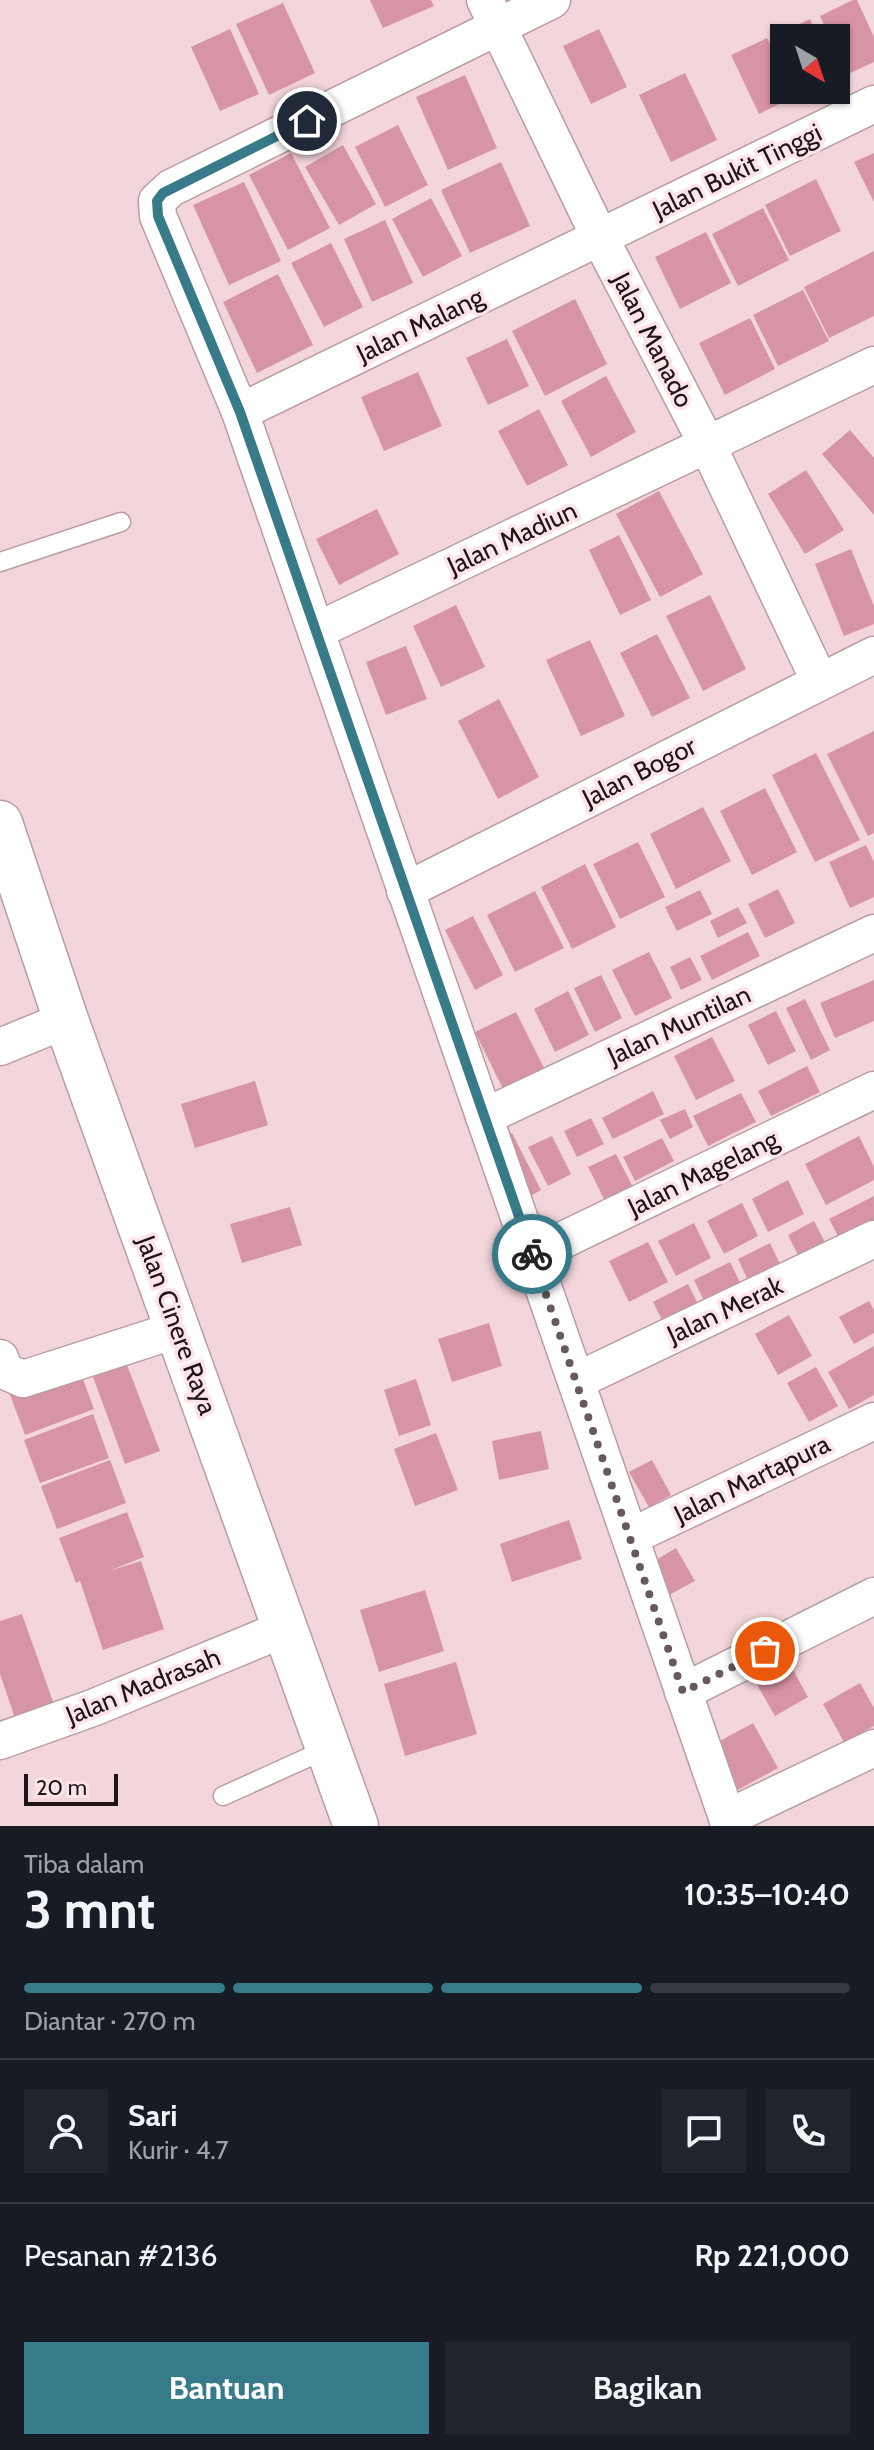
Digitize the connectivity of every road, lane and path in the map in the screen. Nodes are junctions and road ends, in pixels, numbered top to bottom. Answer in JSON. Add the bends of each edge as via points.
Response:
{"nodes":[{"id":1,"x":552,"y":0,"type":"edge"},
{"id":2,"x":491,"y":13,"type":"edge"},
{"id":3,"x":874,"y":104,"type":"edge"},
{"id":4,"x":600,"y":238,"type":"junction"},
{"id":5,"x":874,"y":365,"type":"edge"},
{"id":6,"x":240,"y":412,"type":"junction"},
{"id":7,"x":708,"y":446,"type":"junction"},
{"id":8,"x":121,"y":522,"type":"dead end"},
{"id":9,"x":0,"y":562,"type":"edge"},
{"id":10,"x":316,"y":631,"type":"junction"},
{"id":11,"x":874,"y":655,"type":"edge"},
{"id":12,"x":819,"y":680,"type":"junction"},
{"id":13,"x":0,"y":823,"type":"edge"},
{"id":14,"x":405,"y":891,"type":"junction"},
{"id":15,"x":874,"y":933,"type":"edge"},
{"id":16,"x":59,"y":1022,"type":"junction"},
{"id":17,"x":0,"y":1047,"type":"edge"},
{"id":18,"x":874,"y":1090,"type":"edge"},
{"id":19,"x":484,"y":1117,"type":"junction"},
{"id":20,"x":874,"y":1239,"type":"edge"},
{"id":21,"x":532,"y":1255,"type":"junction"},
{"id":22,"x":179,"y":1329,"type":"junction"},
{"id":23,"x":0,"y":1358,"type":"edge"},
{"id":24,"x":576,"y":1381,"type":"junction"},
{"id":25,"x":874,"y":1421,"type":"edge"},
{"id":26,"x":630,"y":1537,"type":"junction"},
{"id":27,"x":874,"y":1596,"type":"edge"},
{"id":28,"x":286,"y":1628,"type":"junction"},
{"id":29,"x":683,"y":1692,"type":"junction"},
{"id":30,"x":0,"y":1741,"type":"edge"},
{"id":31,"x":329,"y":1748,"type":"junction"},
{"id":32,"x":874,"y":1748,"type":"edge"},
{"id":33,"x":223,"y":1796,"type":"dead end"},
{"id":34,"x":729,"y":1822,"type":"edge"},
{"id":35,"x":356,"y":1826,"type":"edge"}],
"edges":[{"from":1,"to":2,"type":"street"},
{"from":2,"to":4,"type":"street","name":"Jalan Manado"},
{"from":2,"to":6,"type":"street","via":[[163,193],[157,201],[158,216]]},
{"from":3,"to":4,"type":"street","name":"Jalan Bukit Tinggi"},
{"from":4,"to":6,"type":"street","name":"Jalan Malang"},
{"from":4,"to":7,"type":"street","name":"Jalan Manado"},
{"from":5,"to":7,"type":"street","name":"Jalan Madiun"},
{"from":6,"to":10,"type":"street"},
{"from":7,"to":10,"type":"street","name":"Jalan Madiun"},
{"from":7,"to":12,"type":"street","name":"Jalan Manado"},
{"from":8,"to":9,"type":"lane"},
{"from":10,"to":14,"type":"street"},
{"from":11,"to":12,"type":"street","name":"Jalan Bogor"},
{"from":12,"to":14,"type":"street","name":"Jalan Bogor"},
{"from":13,"to":16,"type":"main road","name":"Jalan Cinere Raya"},
{"from":14,"to":19,"type":"street"},
{"from":15,"to":19,"type":"street","name":"Jalan Muntilan"},
{"from":16,"to":17,"type":"street"},
{"from":16,"to":22,"type":"main road","name":"Jalan Cinere Raya"},
{"from":18,"to":21,"type":"street","name":"Jalan Magelang"},
{"from":19,"to":21,"type":"street"},
{"from":20,"to":24,"type":"street","name":"Jalan Merak"},
{"from":21,"to":24,"type":"street"},
{"from":22,"to":23,"type":"street","via":[[23,1379],[5,1371]]},
{"from":22,"to":28,"type":"main road","name":"Jalan Cinere Raya"},
{"from":24,"to":26,"type":"street"},
{"from":25,"to":26,"type":"street","name":"Jalan Martapura"},
{"from":26,"to":29,"type":"street"},
{"from":27,"to":29,"type":"street"},
{"from":28,"to":30,"type":"street","name":"Jalan Madrasah"},
{"from":28,"to":31,"type":"main road","name":"Jalan Cinere Raya"},
{"from":29,"to":34,"type":"street"},
{"from":31,"to":33,"type":"lane"},
{"from":31,"to":35,"type":"main road","name":"Jalan Cinere Raya"},
{"from":32,"to":34,"type":"street"}]}
